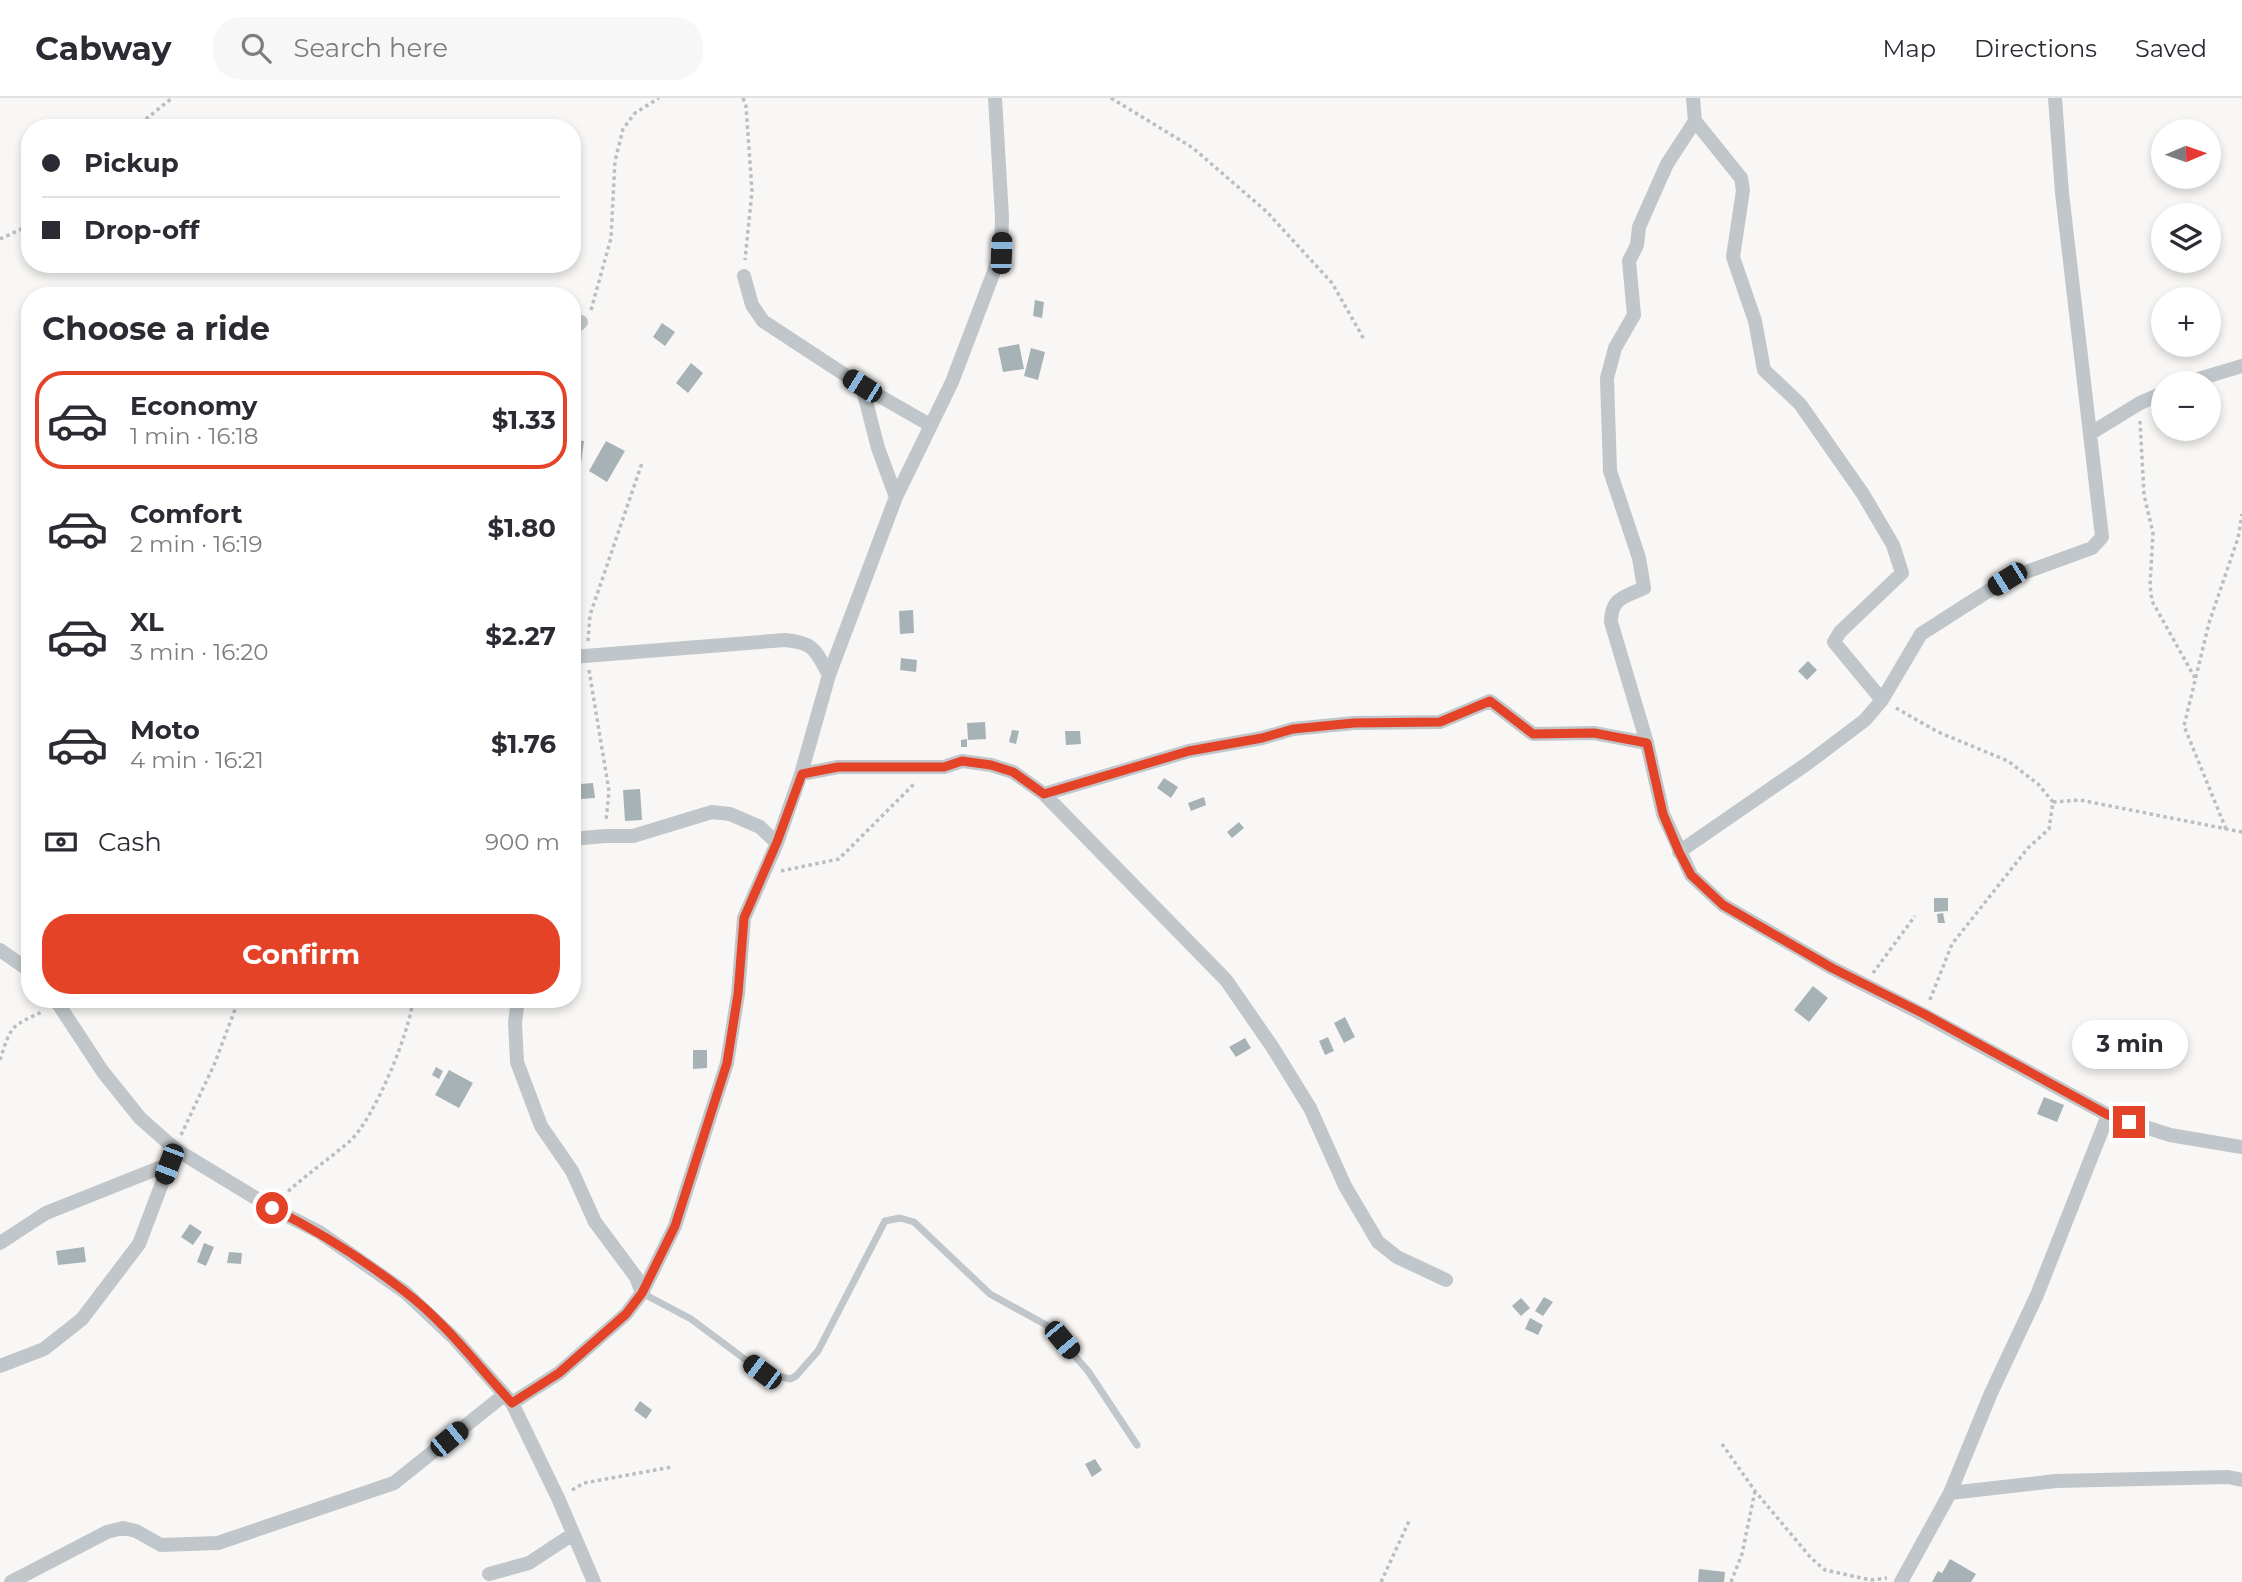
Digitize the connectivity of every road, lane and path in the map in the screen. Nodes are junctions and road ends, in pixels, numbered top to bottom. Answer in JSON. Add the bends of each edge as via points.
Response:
{"nodes":[{"id":1,"x":172,"y":98,"type":"edge"},
{"id":2,"x":659,"y":98,"type":"edge"},
{"id":3,"x":743,"y":98,"type":"edge"},
{"id":4,"x":995,"y":98,"type":"edge"},
{"id":5,"x":1111,"y":98,"type":"edge"},
{"id":6,"x":1693,"y":98,"type":"edge"},
{"id":7,"x":2054,"y":98,"type":"edge"},
{"id":8,"x":146,"y":119,"type":"edge"},
{"id":9,"x":1695,"y":121,"type":"junction"},
{"id":10,"x":21,"y":229,"type":"edge"},
{"id":11,"x":0,"y":239,"type":"edge"},
{"id":12,"x":744,"y":276,"type":"joint"},
{"id":13,"x":581,"y":322,"type":"edge"},
{"id":14,"x":1365,"y":341,"type":"dead end"},
{"id":15,"x":2242,"y":366,"type":"edge"},
{"id":16,"x":2221,"y":372,"type":"edge"},
{"id":17,"x":862,"y":386,"type":"junction"},
{"id":18,"x":2151,"y":398,"type":"edge"},
{"id":19,"x":2140,"y":403,"type":"junction"},
{"id":20,"x":930,"y":425,"type":"junction"},
{"id":21,"x":2091,"y":433,"type":"junction"},
{"id":22,"x":642,"y":463,"type":"dead end"},
{"id":23,"x":896,"y":497,"type":"junction"},
{"id":24,"x":2242,"y":514,"type":"edge"},
{"id":25,"x":581,"y":653,"type":"edge"},
{"id":26,"x":581,"y":657,"type":"edge"},
{"id":27,"x":581,"y":662,"type":"edge"},
{"id":28,"x":829,"y":675,"type":"junction"},
{"id":29,"x":2196,"y":680,"type":"junction"},
{"id":30,"x":1882,"y":700,"type":"junction"},
{"id":31,"x":1647,"y":743,"type":"junction"},
{"id":32,"x":944,"y":767,"type":"junction"},
{"id":33,"x":802,"y":774,"type":"junction"},
{"id":34,"x":1044,"y":794,"type":"junction"},
{"id":35,"x":2053,"y":802,"type":"junction"},
{"id":36,"x":2226,"y":829,"type":"junction"},
{"id":37,"x":2242,"y":832,"type":"edge"},
{"id":38,"x":605,"y":836,"type":"junction"},
{"id":39,"x":581,"y":838,"type":"edge"},
{"id":40,"x":777,"y":842,"type":"junction"},
{"id":41,"x":1679,"y":852,"type":"junction"},
{"id":42,"x":762,"y":876,"type":"junction"},
{"id":43,"x":1915,"y":916,"type":"dead end"},
{"id":44,"x":0,"y":950,"type":"edge"},
{"id":45,"x":21,"y":965,"type":"edge"},
{"id":46,"x":1865,"y":985,"type":"junction"},
{"id":47,"x":46,"y":1008,"type":"edge"},
{"id":48,"x":61,"y":1008,"type":"edge"},
{"id":49,"x":236,"y":1008,"type":"edge"},
{"id":50,"x":410,"y":1008,"type":"edge"},
{"id":51,"x":517,"y":1008,"type":"edge"},
{"id":52,"x":1924,"y":1014,"type":"junction"},
{"id":53,"x":0,"y":1060,"type":"edge"},
{"id":54,"x":2108,"y":1115,"type":"junction"},
{"id":55,"x":2242,"y":1147,"type":"edge"},
{"id":56,"x":175,"y":1149,"type":"junction"},
{"id":57,"x":169,"y":1164,"type":"junction"},
{"id":58,"x":272,"y":1208,"type":"junction"},
{"id":59,"x":0,"y":1243,"type":"edge"},
{"id":60,"x":1446,"y":1280,"type":"dead end"},
{"id":61,"x":642,"y":1293,"type":"junction"},
{"id":62,"x":0,"y":1366,"type":"edge"},
{"id":63,"x":508,"y":1399,"type":"junction"},
{"id":64,"x":1722,"y":1444,"type":"dead end"},
{"id":65,"x":1137,"y":1446,"type":"dead end"},
{"id":66,"x":672,"y":1467,"type":"dead end"},
{"id":67,"x":2242,"y":1480,"type":"edge"},
{"id":68,"x":1755,"y":1490,"type":"junction"},
{"id":69,"x":1950,"y":1493,"type":"junction"},
{"id":70,"x":558,"y":1498,"type":"junction"},
{"id":71,"x":1410,"y":1519,"type":"dead end"},
{"id":72,"x":573,"y":1534,"type":"junction"},
{"id":73,"x":489,"y":1574,"type":"dead end"},
{"id":74,"x":1902,"y":1579,"type":"edge"},
{"id":75,"x":11,"y":1582,"type":"edge"},
{"id":76,"x":594,"y":1582,"type":"edge"},
{"id":77,"x":1381,"y":1582,"type":"edge"},
{"id":78,"x":1731,"y":1582,"type":"edge"}],
"edges":[{"from":1,"to":8,"type":"path"},
{"from":2,"to":13,"type":"path","via":[[635,113],[623,129],[615,161],[611,238],[594,308]]},
{"from":3,"to":12,"type":"path","via":[[752,191]]},
{"from":4,"to":20,"type":"street","via":[[1001,253]]},
{"from":5,"to":14,"type":"path","via":[[1193,148],[1267,212],[1332,283]]},
{"from":6,"to":9,"type":"street"},
{"from":7,"to":21,"type":"street"},
{"from":9,"to":30,"type":"street","via":[[1741,178],[1733,257],[1755,321],[1763,370],[1800,404],[1893,545],[1902,573],[1834,642]]},
{"from":9,"to":31,"type":"street","via":[[1667,164],[1639,226],[1629,261],[1634,315],[1615,348],[1607,378],[1610,471],[1639,558],[1644,588],[1618,600],[1611,609],[1611,622]]},
{"from":10,"to":11,"type":"path"},
{"from":12,"to":17,"type":"street","via":[[752,305],[763,321]]},
{"from":15,"to":16,"type":"street"},
{"from":17,"to":20,"type":"street"},
{"from":17,"to":23,"type":"street"},
{"from":18,"to":19,"type":"street"},
{"from":19,"to":21,"type":"street"},
{"from":19,"to":29,"type":"path","via":[[2144,495],[2153,533],[2152,601]]},
{"from":20,"to":23,"type":"street"},
{"from":21,"to":30,"type":"street","via":[[2102,537],[2092,548],[2007,579],[1921,634]]},
{"from":22,"to":25,"type":"path"},
{"from":23,"to":28,"type":"street"},
{"from":24,"to":29,"type":"path"},
{"from":26,"to":28,"type":"street","via":[[785,640],[815,648]]},
{"from":27,"to":38,"type":"path","via":[[609,791]]},
{"from":28,"to":33,"type":"street"},
{"from":29,"to":36,"type":"path","via":[[2184,726]]},
{"from":30,"to":35,"type":"path","via":[[1938,732],[2008,761]]},
{"from":30,"to":41,"type":"street","via":[[1865,720],[1817,756]]},
{"from":31,"to":34,"type":"street","via":[[1594,733],[1533,734],[1490,701],[1440,722],[1293,729],[1189,751]]},
{"from":31,"to":41,"type":"street","via":[[1663,814]]},
{"from":32,"to":33,"type":"street","via":[[838,767]]},
{"from":32,"to":34,"type":"street","via":[[962,761],[991,765],[1013,772]]},
{"from":32,"to":42,"type":"path","via":[[912,785],[839,859]]},
{"from":33,"to":40,"type":"street"},
{"from":34,"to":60,"type":"street","via":[[1226,980],[1310,1108],[1345,1186],[1378,1242],[1397,1257]]},
{"from":35,"to":36,"type":"path","via":[[2080,800]]},
{"from":35,"to":52,"type":"path","via":[[2049,829],[2028,848],[1952,944]]},
{"from":36,"to":37,"type":"path"},
{"from":38,"to":39,"type":"street"},
{"from":38,"to":40,"type":"street","via":[[633,836],[712,812],[760,827]]},
{"from":40,"to":42,"type":"street"},
{"from":41,"to":46,"type":"street","via":[[1691,875],[1723,905]]},
{"from":42,"to":61,"type":"street","via":[[744,918],[727,1063],[675,1226]]},
{"from":43,"to":46,"type":"path"},
{"from":44,"to":45,"type":"street"},
{"from":46,"to":52,"type":"street"},
{"from":47,"to":53,"type":"path","via":[[15,1024]]},
{"from":48,"to":56,"type":"street","via":[[140,1118]]},
{"from":49,"to":56,"type":"path"},
{"from":50,"to":58,"type":"path","via":[[405,1038],[365,1124]]},
{"from":51,"to":61,"type":"street","via":[[517,1062],[541,1126]]},
{"from":52,"to":54,"type":"street"},
{"from":54,"to":55,"type":"street","via":[[2169,1135]]},
{"from":54,"to":69,"type":"street","via":[[2037,1295]]},
{"from":56,"to":57,"type":"street"},
{"from":56,"to":58,"type":"street"},
{"from":57,"to":59,"type":"street","via":[[46,1213]]},
{"from":57,"to":62,"type":"street","via":[[139,1244],[82,1319],[44,1349]]},
{"from":58,"to":63,"type":"street","via":[[319,1232],[405,1292]]},
{"from":61,"to":63,"type":"street","via":[[626,1314],[559,1373]]},
{"from":61,"to":65,"type":"lane","via":[[691,1319],[762,1372],[790,1379],[818,1351],[885,1221],[900,1218],[914,1222],[990,1294],[1048,1325],[1088,1371]]},
{"from":63,"to":70,"type":"street"},
{"from":63,"to":75,"type":"street","via":[[394,1483],[218,1543],[161,1545],[136,1531],[107,1532]]},
{"from":64,"to":68,"type":"path"},
{"from":66,"to":70,"type":"path","via":[[584,1483]]},
{"from":67,"to":69,"type":"street","via":[[2056,1481]]},
{"from":68,"to":74,"type":"path","via":[[1825,1570],[1871,1580]]},
{"from":68,"to":78,"type":"path","via":[[1742,1554]]},
{"from":69,"to":74,"type":"street"},
{"from":70,"to":72,"type":"street"},
{"from":71,"to":77,"type":"path"},
{"from":72,"to":73,"type":"street","via":[[529,1563]]},
{"from":72,"to":76,"type":"street"}]}
